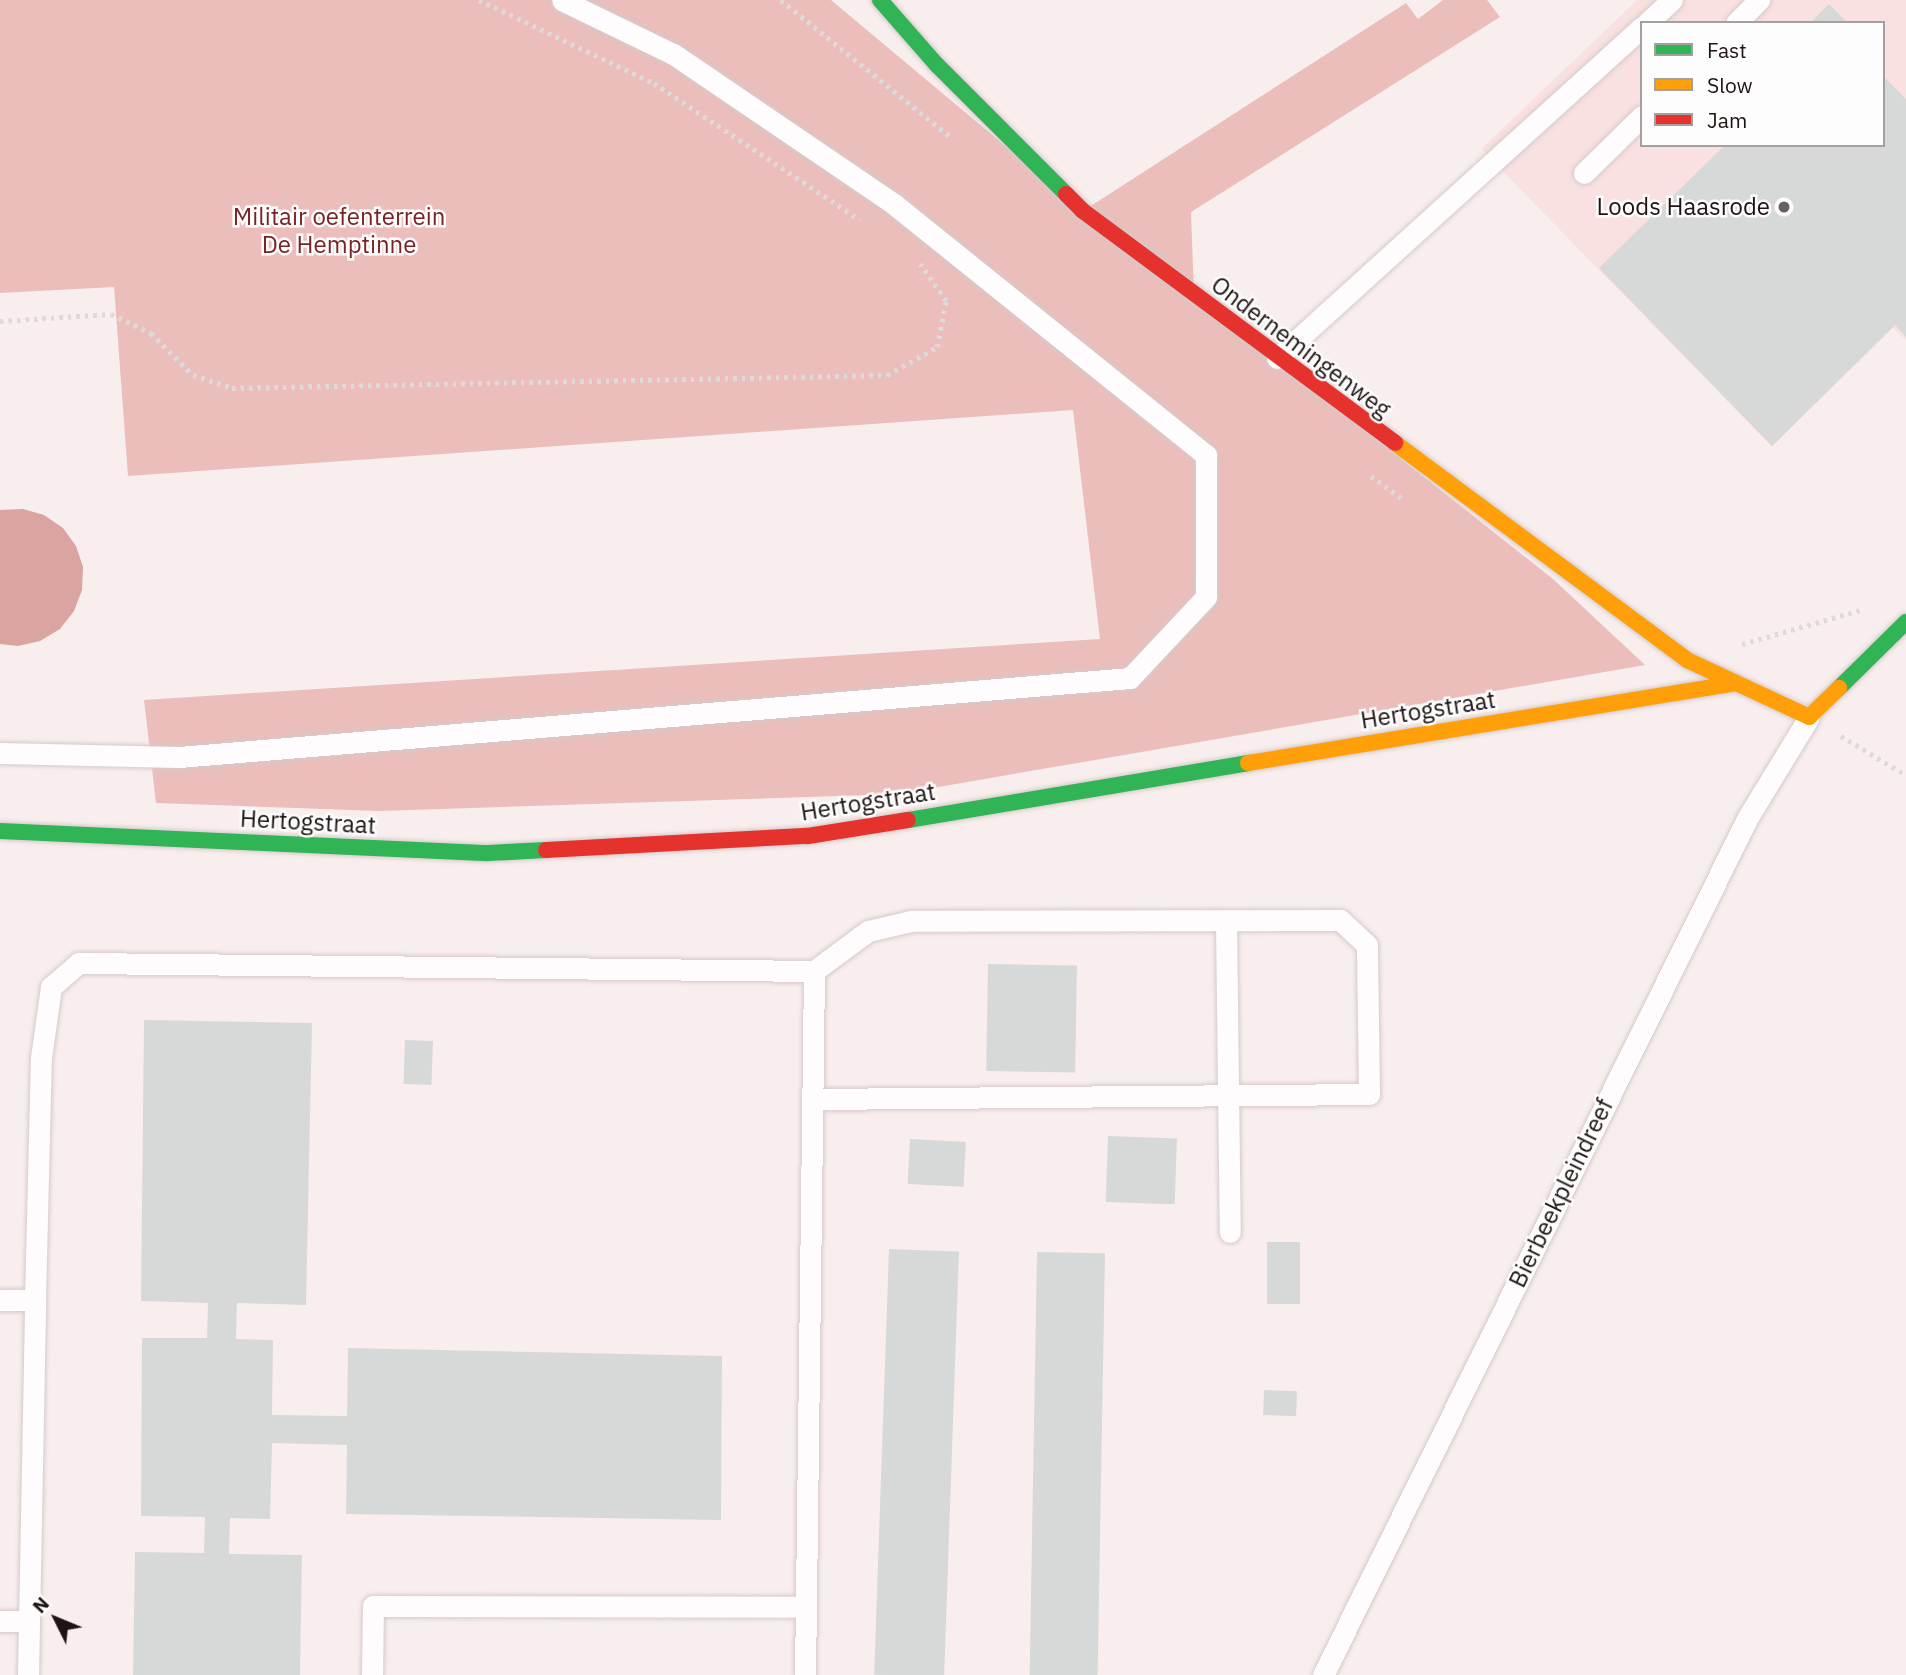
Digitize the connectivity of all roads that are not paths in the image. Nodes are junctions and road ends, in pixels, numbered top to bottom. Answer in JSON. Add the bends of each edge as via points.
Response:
{"nodes":[{"id":1,"x":562,"y":0,"type":"edge"},
{"id":2,"x":880,"y":0,"type":"edge"},
{"id":3,"x":1672,"y":0,"type":"edge"},
{"id":4,"x":1759,"y":0,"type":"edge"},
{"id":5,"x":1649,"y":21,"type":"edge"},
{"id":6,"x":1738,"y":21,"type":"edge"},
{"id":7,"x":1640,"y":29,"type":"edge"},
{"id":8,"x":1640,"y":118,"type":"edge"},
{"id":9,"x":1584,"y":173,"type":"dead end"},
{"id":10,"x":1278,"y":358,"type":"junction"},
{"id":11,"x":1906,"y":622,"type":"edge"},
{"id":12,"x":1734,"y":684,"type":"junction"},
{"id":13,"x":1809,"y":717,"type":"junction"},
{"id":14,"x":0,"y":753,"type":"edge"},
{"id":15,"x":0,"y":831,"type":"edge"},
{"id":16,"x":1226,"y":921,"type":"junction"},
{"id":17,"x":814,"y":971,"type":"junction"},
{"id":18,"x":1226,"y":1096,"type":"junction"},
{"id":19,"x":812,"y":1099,"type":"junction"},
{"id":20,"x":1230,"y":1232,"type":"dead end"},
{"id":21,"x":0,"y":1300,"type":"edge"},
{"id":22,"x":35,"y":1300,"type":"junction"},
{"id":23,"x":806,"y":1607,"type":"junction"},
{"id":24,"x":0,"y":1621,"type":"edge"},
{"id":25,"x":29,"y":1621,"type":"junction"},
{"id":26,"x":28,"y":1675,"type":"edge"},
{"id":27,"x":372,"y":1675,"type":"edge"},
{"id":28,"x":805,"y":1675,"type":"edge"},
{"id":29,"x":1323,"y":1675,"type":"edge"}],
"edges":[{"from":1,"to":14,"type":"lane","via":[[673,54],[894,204],[1206,455],[1206,597],[1130,678],[179,757]]},
{"from":2,"to":10,"type":"street","name":"Ondernemingenweg","via":[[937,65],[1083,211]]},
{"from":3,"to":5,"type":"lane"},
{"from":4,"to":6,"type":"lane"},
{"from":7,"to":10,"type":"lane"},
{"from":8,"to":9,"type":"lane"},
{"from":10,"to":12,"type":"street","name":"Ondernemingenweg","via":[[1687,660]]},
{"from":11,"to":13,"type":"street"},
{"from":12,"to":13,"type":"street","name":"Ondernemingenweg"},
{"from":12,"to":15,"type":"street","name":"Hertogstraat","via":[[808,836],[489,853]]},
{"from":13,"to":29,"type":"lane","name":"Bierbeekpleindreef","via":[[1748,817]]},
{"from":16,"to":17,"type":"lane","via":[[911,921],[868,931]]},
{"from":16,"to":18,"type":"lane"},
{"from":16,"to":18,"type":"lane","via":[[1340,920],[1367,945],[1369,1094]]},
{"from":17,"to":19,"type":"lane"},
{"from":17,"to":22,"type":"lane","via":[[79,963],[51,987],[41,1058]]},
{"from":18,"to":19,"type":"lane"},
{"from":18,"to":20,"type":"lane"},
{"from":19,"to":23,"type":"lane"},
{"from":21,"to":22,"type":"lane"},
{"from":22,"to":25,"type":"lane"},
{"from":23,"to":27,"type":"lane","via":[[373,1606]]},
{"from":23,"to":28,"type":"lane"},
{"from":24,"to":25,"type":"lane"},
{"from":25,"to":26,"type":"lane"}]}
